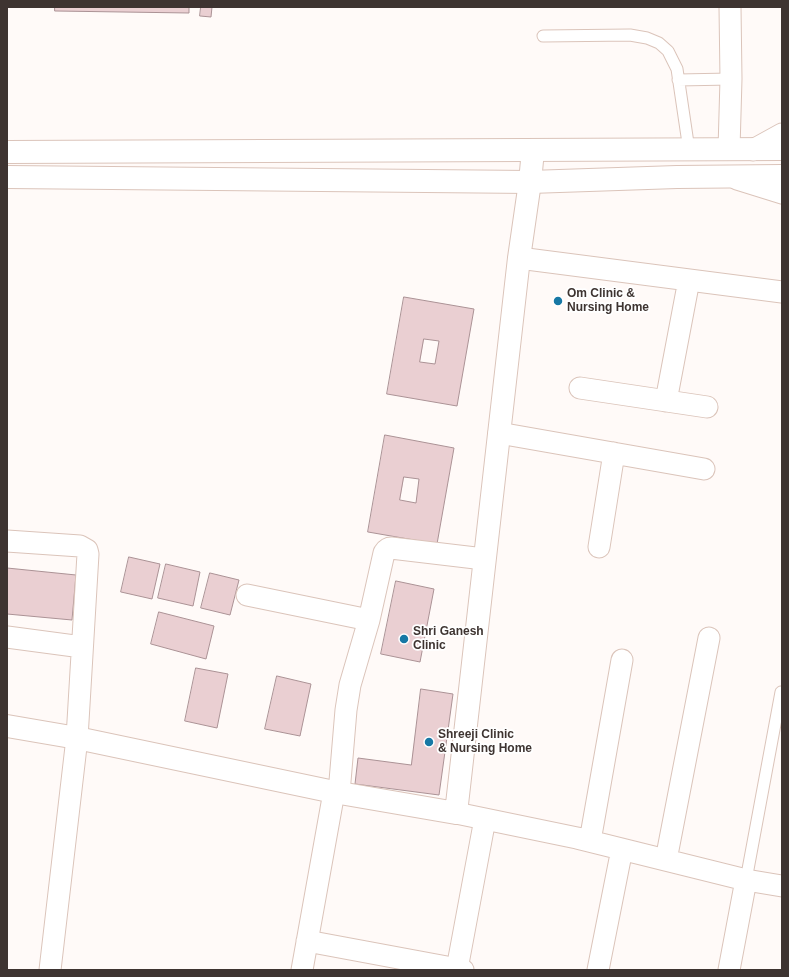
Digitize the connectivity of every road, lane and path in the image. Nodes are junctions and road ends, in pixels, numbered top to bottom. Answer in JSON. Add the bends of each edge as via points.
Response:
{"nodes":[{"id":1,"x":730,"y":7,"type":"edge"},
{"id":2,"x":543,"y":36,"type":"dead end"},
{"id":3,"x":731,"y":79,"type":"junction"},
{"id":4,"x":678,"y":80,"type":"junction"},
{"id":5,"x":782,"y":134,"type":"edge"},
{"id":6,"x":729,"y":149,"type":"junction"},
{"id":7,"x":532,"y":150,"type":"junction"},
{"id":8,"x":689,"y":150,"type":"junction"},
{"id":9,"x":753,"y":150,"type":"junction"},
{"id":10,"x":782,"y":150,"type":"edge"},
{"id":11,"x":7,"y":152,"type":"edge"},
{"id":12,"x":782,"y":176,"type":"edge"},
{"id":13,"x":732,"y":177,"type":"junction"},
{"id":14,"x":7,"y":178,"type":"edge"},
{"id":15,"x":530,"y":182,"type":"junction"},
{"id":16,"x":782,"y":193,"type":"edge"},
{"id":17,"x":519,"y":258,"type":"junction"},
{"id":18,"x":689,"y":280,"type":"junction"},
{"id":19,"x":782,"y":292,"type":"edge"},
{"id":20,"x":580,"y":388,"type":"dead end"},
{"id":21,"x":666,"y":401,"type":"junction"},
{"id":22,"x":707,"y":407,"type":"dead end"},
{"id":23,"x":499,"y":433,"type":"junction"},
{"id":24,"x":614,"y":453,"type":"junction"},
{"id":25,"x":704,"y":469,"type":"dead end"},
{"id":26,"x":7,"y":540,"type":"edge"},
{"id":27,"x":599,"y":548,"type":"dead end"},
{"id":28,"x":484,"y":559,"type":"junction"},
{"id":29,"x":247,"y":595,"type":"dead end"},
{"id":30,"x":369,"y":620,"type":"junction"},
{"id":31,"x":7,"y":637,"type":"edge"},
{"id":32,"x":709,"y":638,"type":"dead end"},
{"id":33,"x":82,"y":647,"type":"junction"},
{"id":34,"x":622,"y":660,"type":"dead end"},
{"id":35,"x":781,"y":692,"type":"edge"},
{"id":36,"x":7,"y":726,"type":"edge"},
{"id":37,"x":77,"y":738,"type":"junction"},
{"id":38,"x":336,"y":792,"type":"junction"},
{"id":39,"x":456,"y":813,"type":"junction"},
{"id":40,"x":485,"y":819,"type":"junction"},
{"id":41,"x":590,"y":841,"type":"junction"},
{"id":42,"x":622,"y":849,"type":"junction"},
{"id":43,"x":666,"y":860,"type":"junction"},
{"id":44,"x":746,"y":880,"type":"junction"},
{"id":45,"x":782,"y":886,"type":"edge"},
{"id":46,"x":307,"y":941,"type":"junction"},
{"id":47,"x":428,"y":967,"type":"edge"},
{"id":48,"x":460,"y":969,"type":"edge"},
{"id":49,"x":50,"y":970,"type":"edge"},
{"id":50,"x":302,"y":970,"type":"edge"},
{"id":51,"x":598,"y":970,"type":"edge"},
{"id":52,"x":729,"y":970,"type":"edge"}],
"edges":[{"from":1,"to":3,"type":"street"},
{"from":2,"to":4,"type":"lane","via":[[630,35],[647,38],[668,51]]},
{"from":3,"to":4,"type":"lane"},
{"from":3,"to":6,"type":"street"},
{"from":4,"to":8,"type":"lane"},
{"from":5,"to":9,"type":"street"},
{"from":6,"to":8,"type":"main road"},
{"from":6,"to":9,"type":"main road"},
{"from":7,"to":8,"type":"main road"},
{"from":7,"to":11,"type":"main road"},
{"from":7,"to":15,"type":"main road"},
{"from":9,"to":10,"type":"main road"},
{"from":12,"to":13,"type":"main road"},
{"from":13,"to":15,"type":"main road"},
{"from":13,"to":16,"type":"street"},
{"from":14,"to":15,"type":"main road"},
{"from":15,"to":17,"type":"main road"},
{"from":17,"to":18,"type":"street"},
{"from":17,"to":23,"type":"main road"},
{"from":18,"to":19,"type":"street"},
{"from":18,"to":21,"type":"street"},
{"from":20,"to":21,"type":"street"},
{"from":21,"to":22,"type":"street"},
{"from":23,"to":24,"type":"street"},
{"from":23,"to":28,"type":"main road"},
{"from":24,"to":25,"type":"street"},
{"from":24,"to":27,"type":"street"},
{"from":26,"to":33,"type":"street","via":[[80,546],[87,550]]},
{"from":28,"to":30,"type":"street","via":[[388,548],[384,553]]},
{"from":28,"to":39,"type":"main road"},
{"from":29,"to":30,"type":"street"},
{"from":30,"to":38,"type":"street","via":[[350,686]]},
{"from":31,"to":33,"type":"street"},
{"from":32,"to":43,"type":"street"},
{"from":33,"to":37,"type":"street"},
{"from":34,"to":41,"type":"street"},
{"from":35,"to":44,"type":"lane"},
{"from":36,"to":37,"type":"main road"},
{"from":37,"to":38,"type":"main road"},
{"from":37,"to":49,"type":"street"},
{"from":38,"to":39,"type":"main road"},
{"from":38,"to":46,"type":"street"},
{"from":39,"to":40,"type":"street"},
{"from":40,"to":41,"type":"street"},
{"from":40,"to":48,"type":"street"},
{"from":41,"to":42,"type":"street"},
{"from":42,"to":43,"type":"street"},
{"from":42,"to":51,"type":"street"},
{"from":43,"to":44,"type":"street"},
{"from":44,"to":45,"type":"street"},
{"from":44,"to":52,"type":"street"},
{"from":46,"to":47,"type":"street"},
{"from":46,"to":50,"type":"street"},
{"from":47,"to":48,"type":"street"}]}
